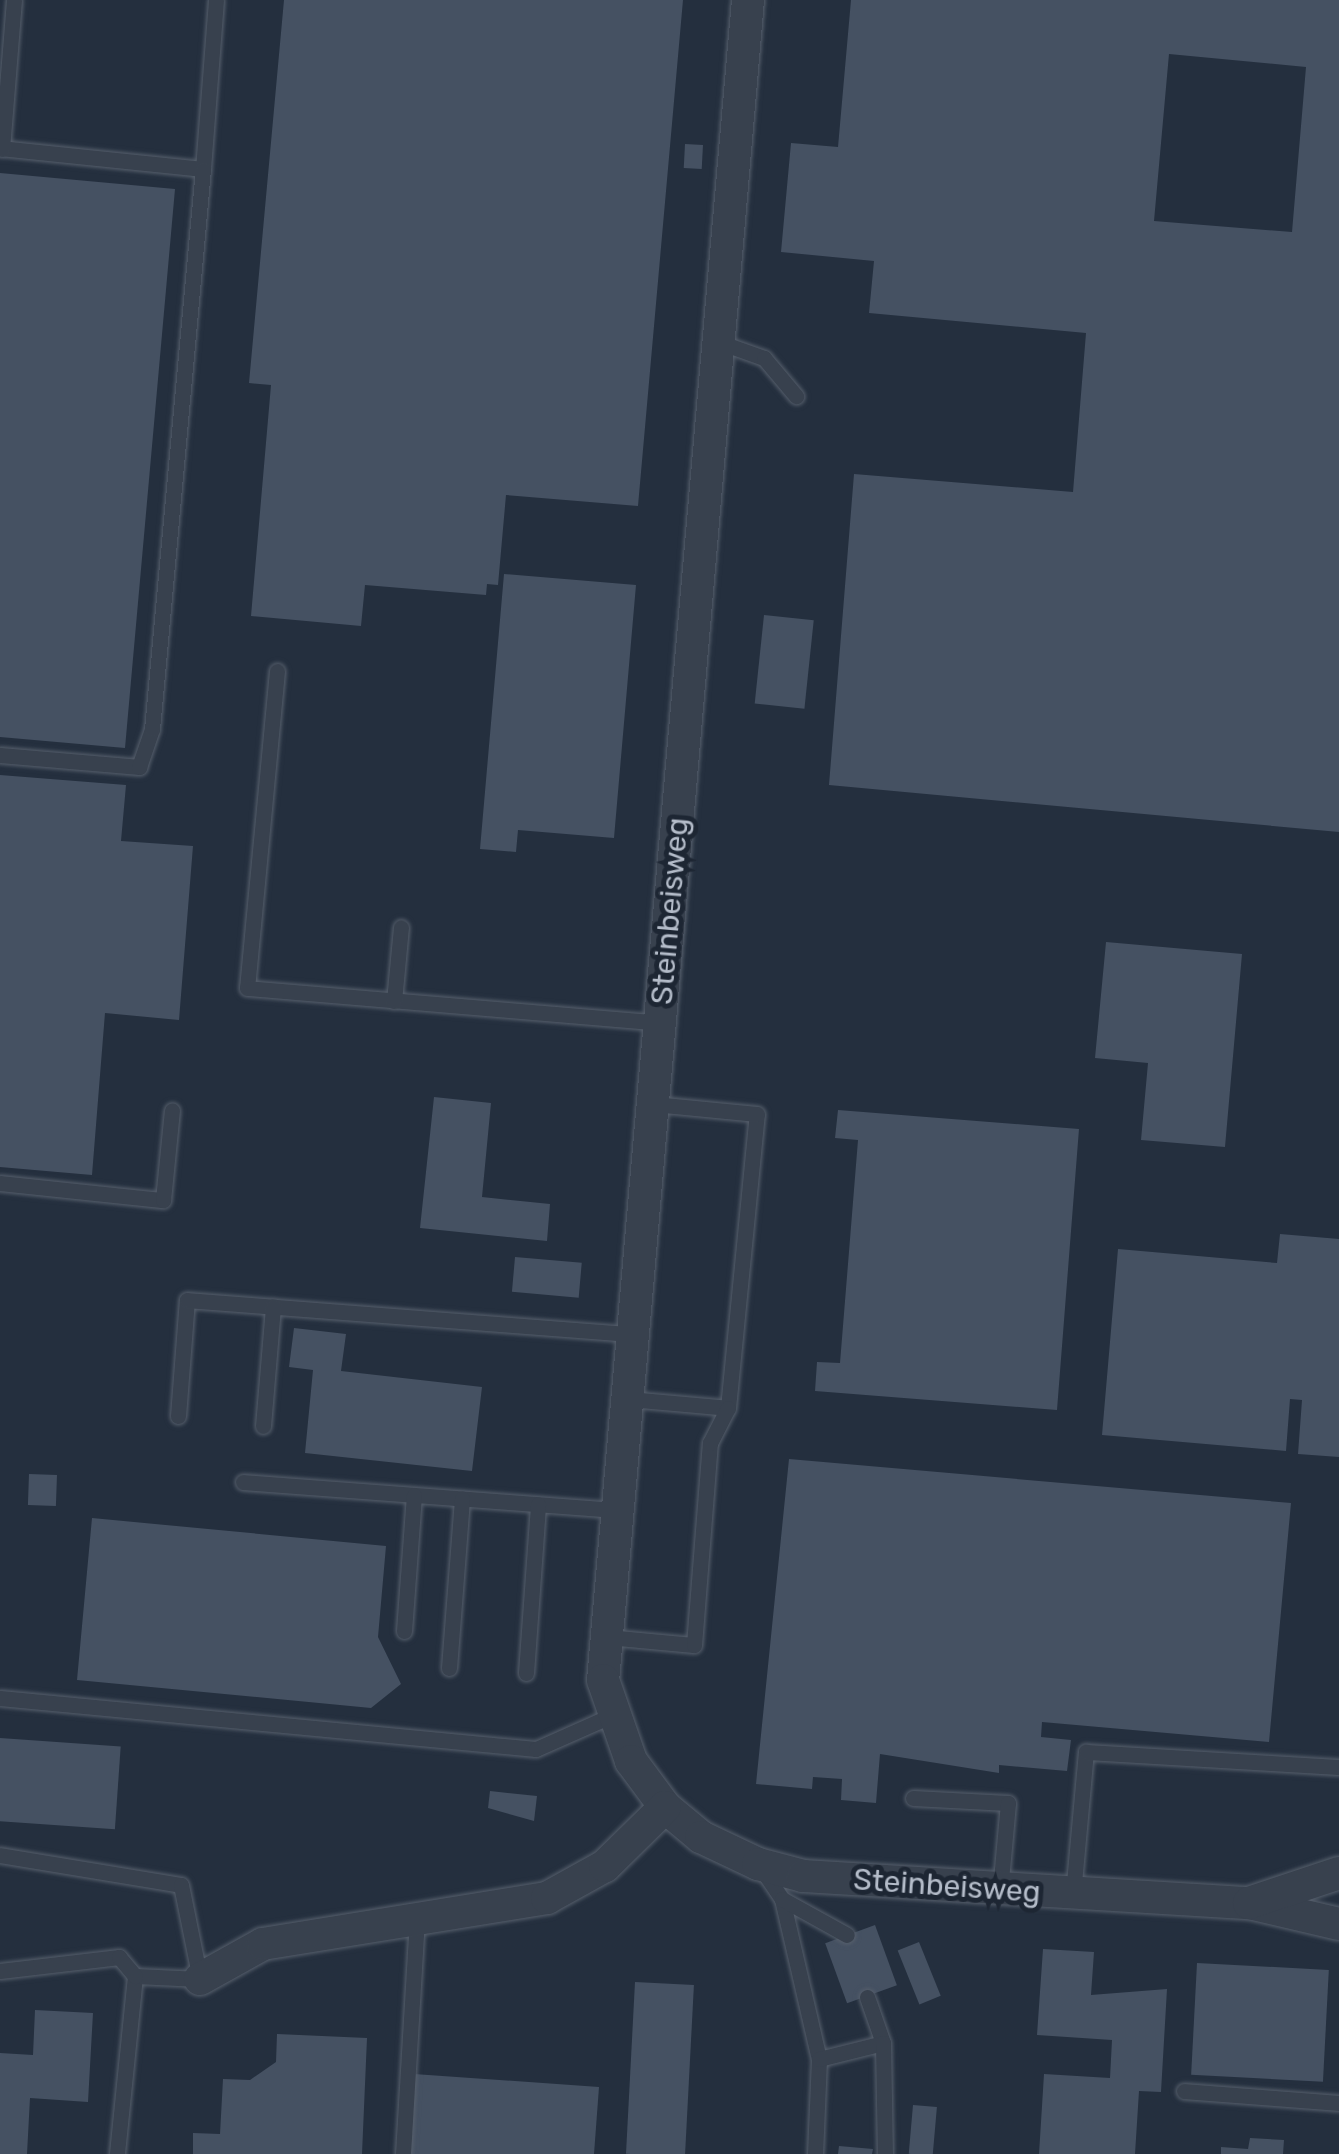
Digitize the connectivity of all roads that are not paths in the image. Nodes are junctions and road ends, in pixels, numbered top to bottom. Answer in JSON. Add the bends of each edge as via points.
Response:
{"nodes":[{"id":1,"x":14,"y":0,"type":"edge"},
{"id":2,"x":216,"y":0,"type":"edge"},
{"id":3,"x":748,"y":0,"type":"edge"},
{"id":4,"x":3,"y":111,"type":"edge"},
{"id":5,"x":1,"y":149,"type":"edge"},
{"id":6,"x":203,"y":169,"type":"junction"},
{"id":7,"x":719,"y":342,"type":"junction"},
{"id":8,"x":796,"y":396,"type":"dead end"},
{"id":9,"x":277,"y":671,"type":"dead end"},
{"id":10,"x":0,"y":755,"type":"edge"},
{"id":11,"x":401,"y":927,"type":"dead end"},
{"id":12,"x":394,"y":1000,"type":"junction"},
{"id":13,"x":662,"y":1023,"type":"junction"},
{"id":14,"x":653,"y":1104,"type":"junction"},
{"id":15,"x":172,"y":1110,"type":"dead end"},
{"id":16,"x":0,"y":1183,"type":"edge"},
{"id":17,"x":273,"y":1306,"type":"junction"},
{"id":18,"x":633,"y":1334,"type":"junction"},
{"id":19,"x":628,"y":1398,"type":"junction"},
{"id":20,"x":728,"y":1408,"type":"junction"},
{"id":21,"x":178,"y":1416,"type":"dead end"},
{"id":22,"x":263,"y":1426,"type":"dead end"},
{"id":23,"x":243,"y":1482,"type":"dead end"},
{"id":24,"x":414,"y":1495,"type":"junction"},
{"id":25,"x":462,"y":1498,"type":"junction"},
{"id":26,"x":538,"y":1504,"type":"junction"},
{"id":27,"x":618,"y":1510,"type":"junction"},
{"id":28,"x":404,"y":1631,"type":"dead end"},
{"id":29,"x":608,"y":1637,"type":"junction"},
{"id":30,"x":449,"y":1668,"type":"dead end"},
{"id":31,"x":526,"y":1673,"type":"dead end"},
{"id":32,"x":0,"y":1698,"type":"edge"},
{"id":33,"x":615,"y":1714,"type":"junction"},
{"id":34,"x":1339,"y":1767,"type":"edge"},
{"id":35,"x":913,"y":1798,"type":"dead end"},
{"id":36,"x":665,"y":1808,"type":"junction"},
{"id":37,"x":0,"y":1855,"type":"edge"},
{"id":38,"x":758,"y":1864,"type":"junction"},
{"id":39,"x":1339,"y":1873,"type":"edge"},
{"id":40,"x":1000,"y":1891,"type":"junction"},
{"id":41,"x":1074,"y":1894,"type":"junction"},
{"id":42,"x":782,"y":1899,"type":"junction"},
{"id":43,"x":1249,"y":1903,"type":"junction"},
{"id":44,"x":417,"y":1921,"type":"junction"},
{"id":45,"x":1339,"y":1924,"type":"edge"},
{"id":46,"x":847,"y":1935,"type":"dead end"},
{"id":47,"x":0,"y":1971,"type":"edge"},
{"id":48,"x":135,"y":1976,"type":"junction"},
{"id":49,"x":200,"y":1980,"type":"junction"},
{"id":50,"x":867,"y":1996,"type":"dead end"},
{"id":51,"x":884,"y":2043,"type":"junction"},
{"id":52,"x":819,"y":2059,"type":"junction"},
{"id":53,"x":1184,"y":2091,"type":"dead end"},
{"id":54,"x":1339,"y":2102,"type":"edge"},
{"id":55,"x":117,"y":2154,"type":"edge"},
{"id":56,"x":403,"y":2154,"type":"edge"},
{"id":57,"x":815,"y":2154,"type":"edge"},
{"id":58,"x":885,"y":2154,"type":"edge"}],
"edges":[{"from":1,"to":4,"type":"lane"},
{"from":2,"to":6,"type":"lane"},
{"from":3,"to":7,"type":"street","name":"Steinbeisweg"},
{"from":4,"to":5,"type":"lane"},
{"from":5,"to":6,"type":"lane"},
{"from":6,"to":10,"type":"lane","via":[[152,730],[139,767]]},
{"from":7,"to":8,"type":"lane","via":[[764,358]]},
{"from":7,"to":13,"type":"street","name":"Steinbeisweg"},
{"from":9,"to":12,"type":"lane","via":[[247,988]]},
{"from":11,"to":12,"type":"lane"},
{"from":12,"to":13,"type":"lane"},
{"from":13,"to":14,"type":"street","name":"Steinbeisweg"},
{"from":14,"to":18,"type":"street","name":"Steinbeisweg"},
{"from":14,"to":20,"type":"lane","via":[[757,1114]]},
{"from":15,"to":16,"type":"lane","via":[[163,1200]]},
{"from":17,"to":18,"type":"lane"},
{"from":17,"to":21,"type":"lane","via":[[187,1300]]},
{"from":17,"to":22,"type":"lane"},
{"from":18,"to":19,"type":"street","name":"Steinbeisweg"},
{"from":19,"to":20,"type":"lane"},
{"from":19,"to":27,"type":"street","name":"Steinbeisweg"},
{"from":20,"to":29,"type":"lane","via":[[710,1442],[694,1645]]},
{"from":23,"to":24,"type":"lane"},
{"from":24,"to":25,"type":"lane"},
{"from":24,"to":28,"type":"lane"},
{"from":25,"to":26,"type":"lane"},
{"from":25,"to":30,"type":"lane"},
{"from":26,"to":27,"type":"lane"},
{"from":26,"to":31,"type":"lane"},
{"from":27,"to":29,"type":"street","name":"Steinbeisweg"},
{"from":29,"to":33,"type":"street","name":"Steinbeisweg","via":[[603,1680]]},
{"from":32,"to":33,"type":"lane","via":[[536,1749]]},
{"from":33,"to":36,"type":"street","name":"Steinbeisweg","via":[[632,1762]]},
{"from":34,"to":41,"type":"lane","via":[[1086,1752]]},
{"from":35,"to":40,"type":"lane","via":[[1008,1803]]},
{"from":36,"to":38,"type":"street","name":"Steinbeisweg"},
{"from":36,"to":44,"type":"street","via":[[605,1866],[547,1898]]},
{"from":37,"to":49,"type":"lane","via":[[181,1885]]},
{"from":38,"to":40,"type":"street","name":"Steinbeisweg","via":[[804,1876]]},
{"from":38,"to":42,"type":"lane"},
{"from":39,"to":43,"type":"street","name":"Steinbeisweg"},
{"from":40,"to":41,"type":"street","name":"Steinbeisweg"},
{"from":41,"to":43,"type":"street","name":"Steinbeisweg"},
{"from":42,"to":46,"type":"lane"},
{"from":42,"to":52,"type":"lane"},
{"from":43,"to":45,"type":"street","name":"Steinbeisweg"},
{"from":44,"to":49,"type":"street","via":[[263,1944]]},
{"from":44,"to":56,"type":"lane"},
{"from":47,"to":48,"type":"lane","via":[[119,1958]]},
{"from":48,"to":49,"type":"lane"},
{"from":48,"to":55,"type":"lane"},
{"from":50,"to":51,"type":"lane"},
{"from":51,"to":52,"type":"lane"},
{"from":51,"to":58,"type":"lane"},
{"from":52,"to":57,"type":"lane"},
{"from":53,"to":54,"type":"lane"}]}
